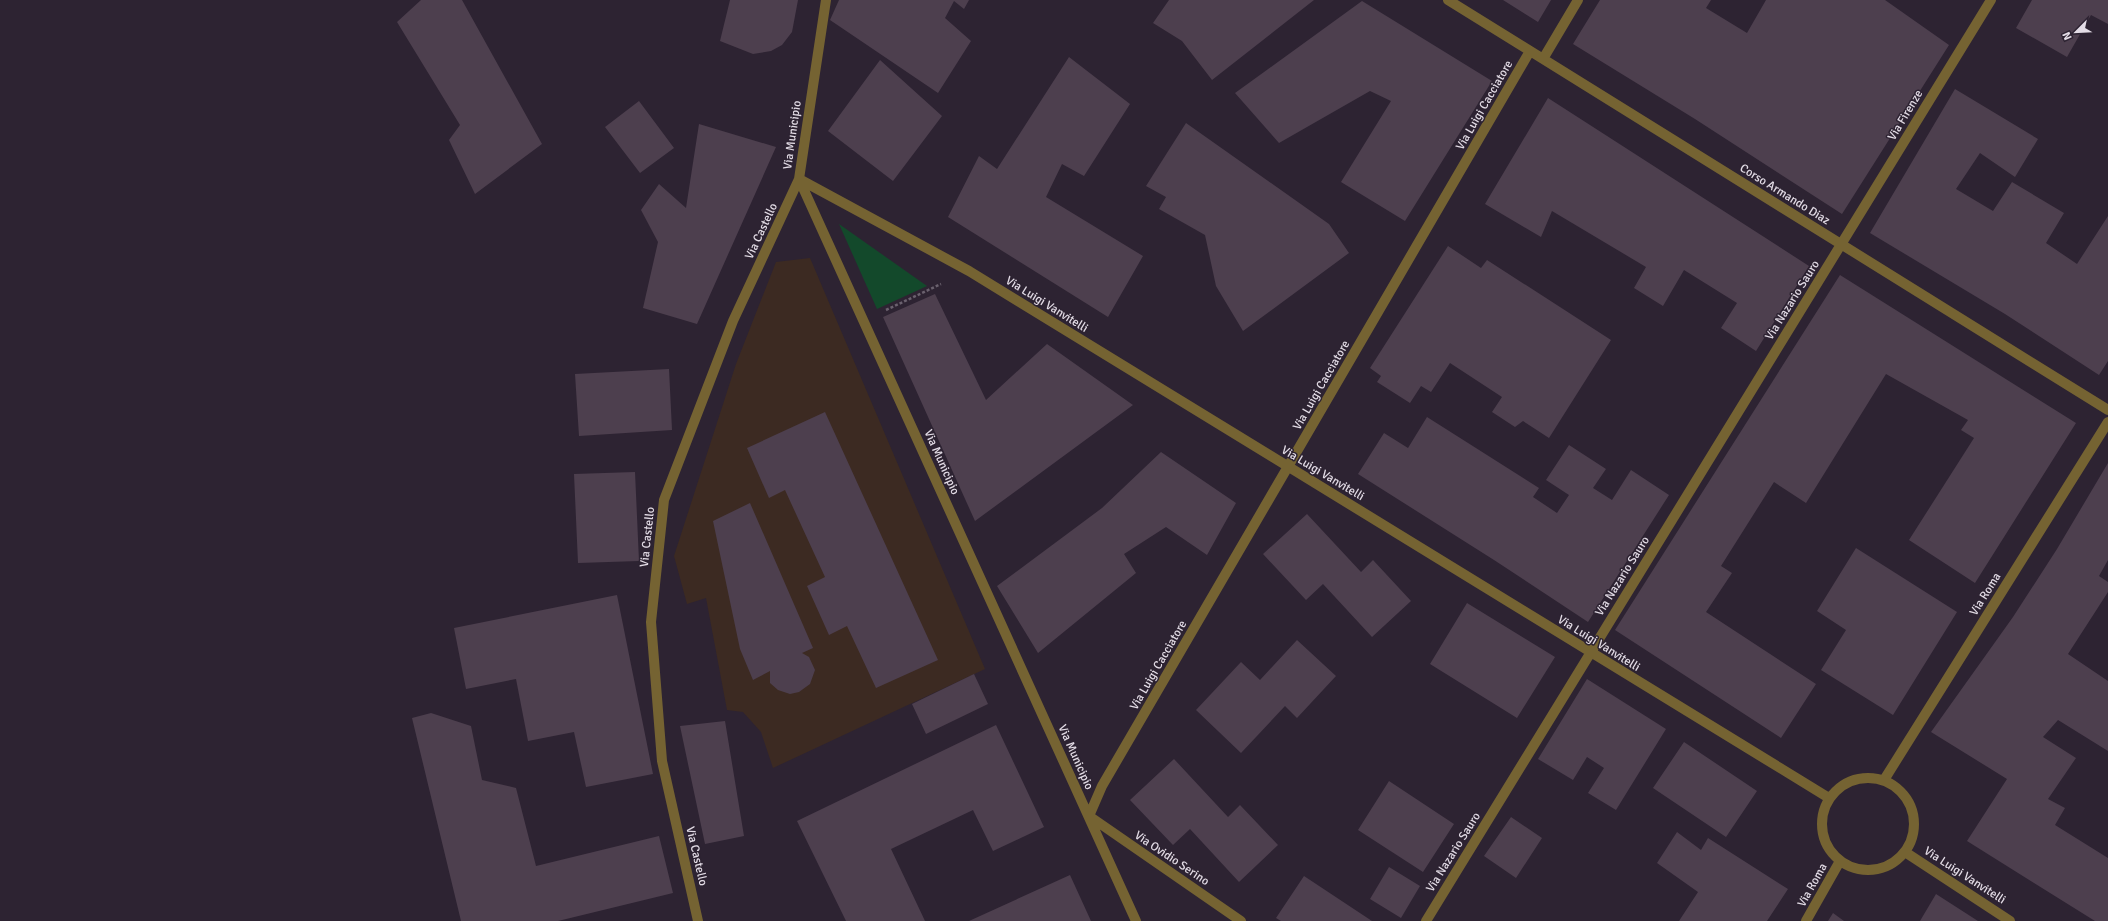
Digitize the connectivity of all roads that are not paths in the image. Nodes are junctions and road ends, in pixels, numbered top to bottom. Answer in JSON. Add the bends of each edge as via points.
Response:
{"nodes":[{"id":1,"x":826,"y":0,"type":"edge"},
{"id":2,"x":1448,"y":0,"type":"edge"},
{"id":3,"x":1578,"y":0,"type":"edge"},
{"id":4,"x":1990,"y":0,"type":"edge"},
{"id":5,"x":1530,"y":51,"type":"junction"},
{"id":6,"x":1543,"y":59,"type":"junction"},
{"id":7,"x":799,"y":179,"type":"junction"},
{"id":8,"x":1841,"y":244,"type":"junction"},
{"id":9,"x":2108,"y":410,"type":"edge"},
{"id":10,"x":2108,"y":422,"type":"edge"},
{"id":11,"x":1288,"y":467,"type":"junction"},
{"id":12,"x":1591,"y":652,"type":"junction"},
{"id":13,"x":1884,"y":780,"type":"junction"},
{"id":14,"x":1829,"y":798,"type":"junction"},
{"id":15,"x":1089,"y":816,"type":"junction"},
{"id":16,"x":1905,"y":852,"type":"junction"},
{"id":17,"x":1840,"y":861,"type":"junction"},
{"id":18,"x":698,"y":921,"type":"edge"},
{"id":19,"x":1136,"y":921,"type":"edge"},
{"id":20,"x":1241,"y":921,"type":"edge"},
{"id":21,"x":1426,"y":921,"type":"edge"},
{"id":22,"x":1806,"y":921,"type":"edge"},
{"id":23,"x":2010,"y":921,"type":"edge"}],
"edges":[{"from":1,"to":7,"type":"street","name":"Via Municipio"},
{"from":2,"to":5,"type":"street","name":"Corso Armando Diaz"},
{"from":3,"to":6,"type":"street"},
{"from":4,"to":8,"type":"street","name":"Via Firenze"},
{"from":5,"to":6,"type":"street","name":"Corso Armando Diaz"},
{"from":5,"to":11,"type":"street","name":"Via Luigi Cacciatore"},
{"from":6,"to":8,"type":"street","name":"Corso Armando Diaz"},
{"from":7,"to":11,"type":"street","name":"Via Luigi Vanvitelli","via":[[969,271]]},
{"from":7,"to":15,"type":"street","name":"Via Municipio"},
{"from":7,"to":18,"type":"street","name":"Via Castello","via":[[733,320],[664,500],[651,622],[662,761]]},
{"from":8,"to":9,"type":"street","name":"Corso Armando Diaz"},
{"from":8,"to":12,"type":"street","name":"Via Nazario Sauro"},
{"from":10,"to":13,"type":"street","name":"Via Roma"},
{"from":11,"to":12,"type":"street","name":"Via Luigi Vanvitelli"},
{"from":11,"to":15,"type":"street","name":"Via Luigi Cacciatore","via":[[1102,786]]},
{"from":12,"to":14,"type":"street","name":"Via Luigi Vanvitelli"},
{"from":12,"to":21,"type":"street","name":"Via Nazario Sauro"},
{"from":13,"to":14,"type":"street","via":[[1869,777],[1853,779],[1839,787]]},
{"from":13,"to":16,"type":"street","via":[[1906,798],[1912,811],[1912,839]]},
{"from":14,"to":17,"type":"street","via":[[1822,811],[1821,825],[1830,851]]},
{"from":15,"to":19,"type":"street","name":"Via Municipio"},
{"from":15,"to":20,"type":"street","name":"Via Ovidio Serino"},
{"from":16,"to":17,"type":"street","via":[[1886,867],[1875,870],[1850,867]]},
{"from":16,"to":23,"type":"street","name":"Via Luigi Vanvitelli"},
{"from":17,"to":22,"type":"street","name":"Via Roma"}]}
